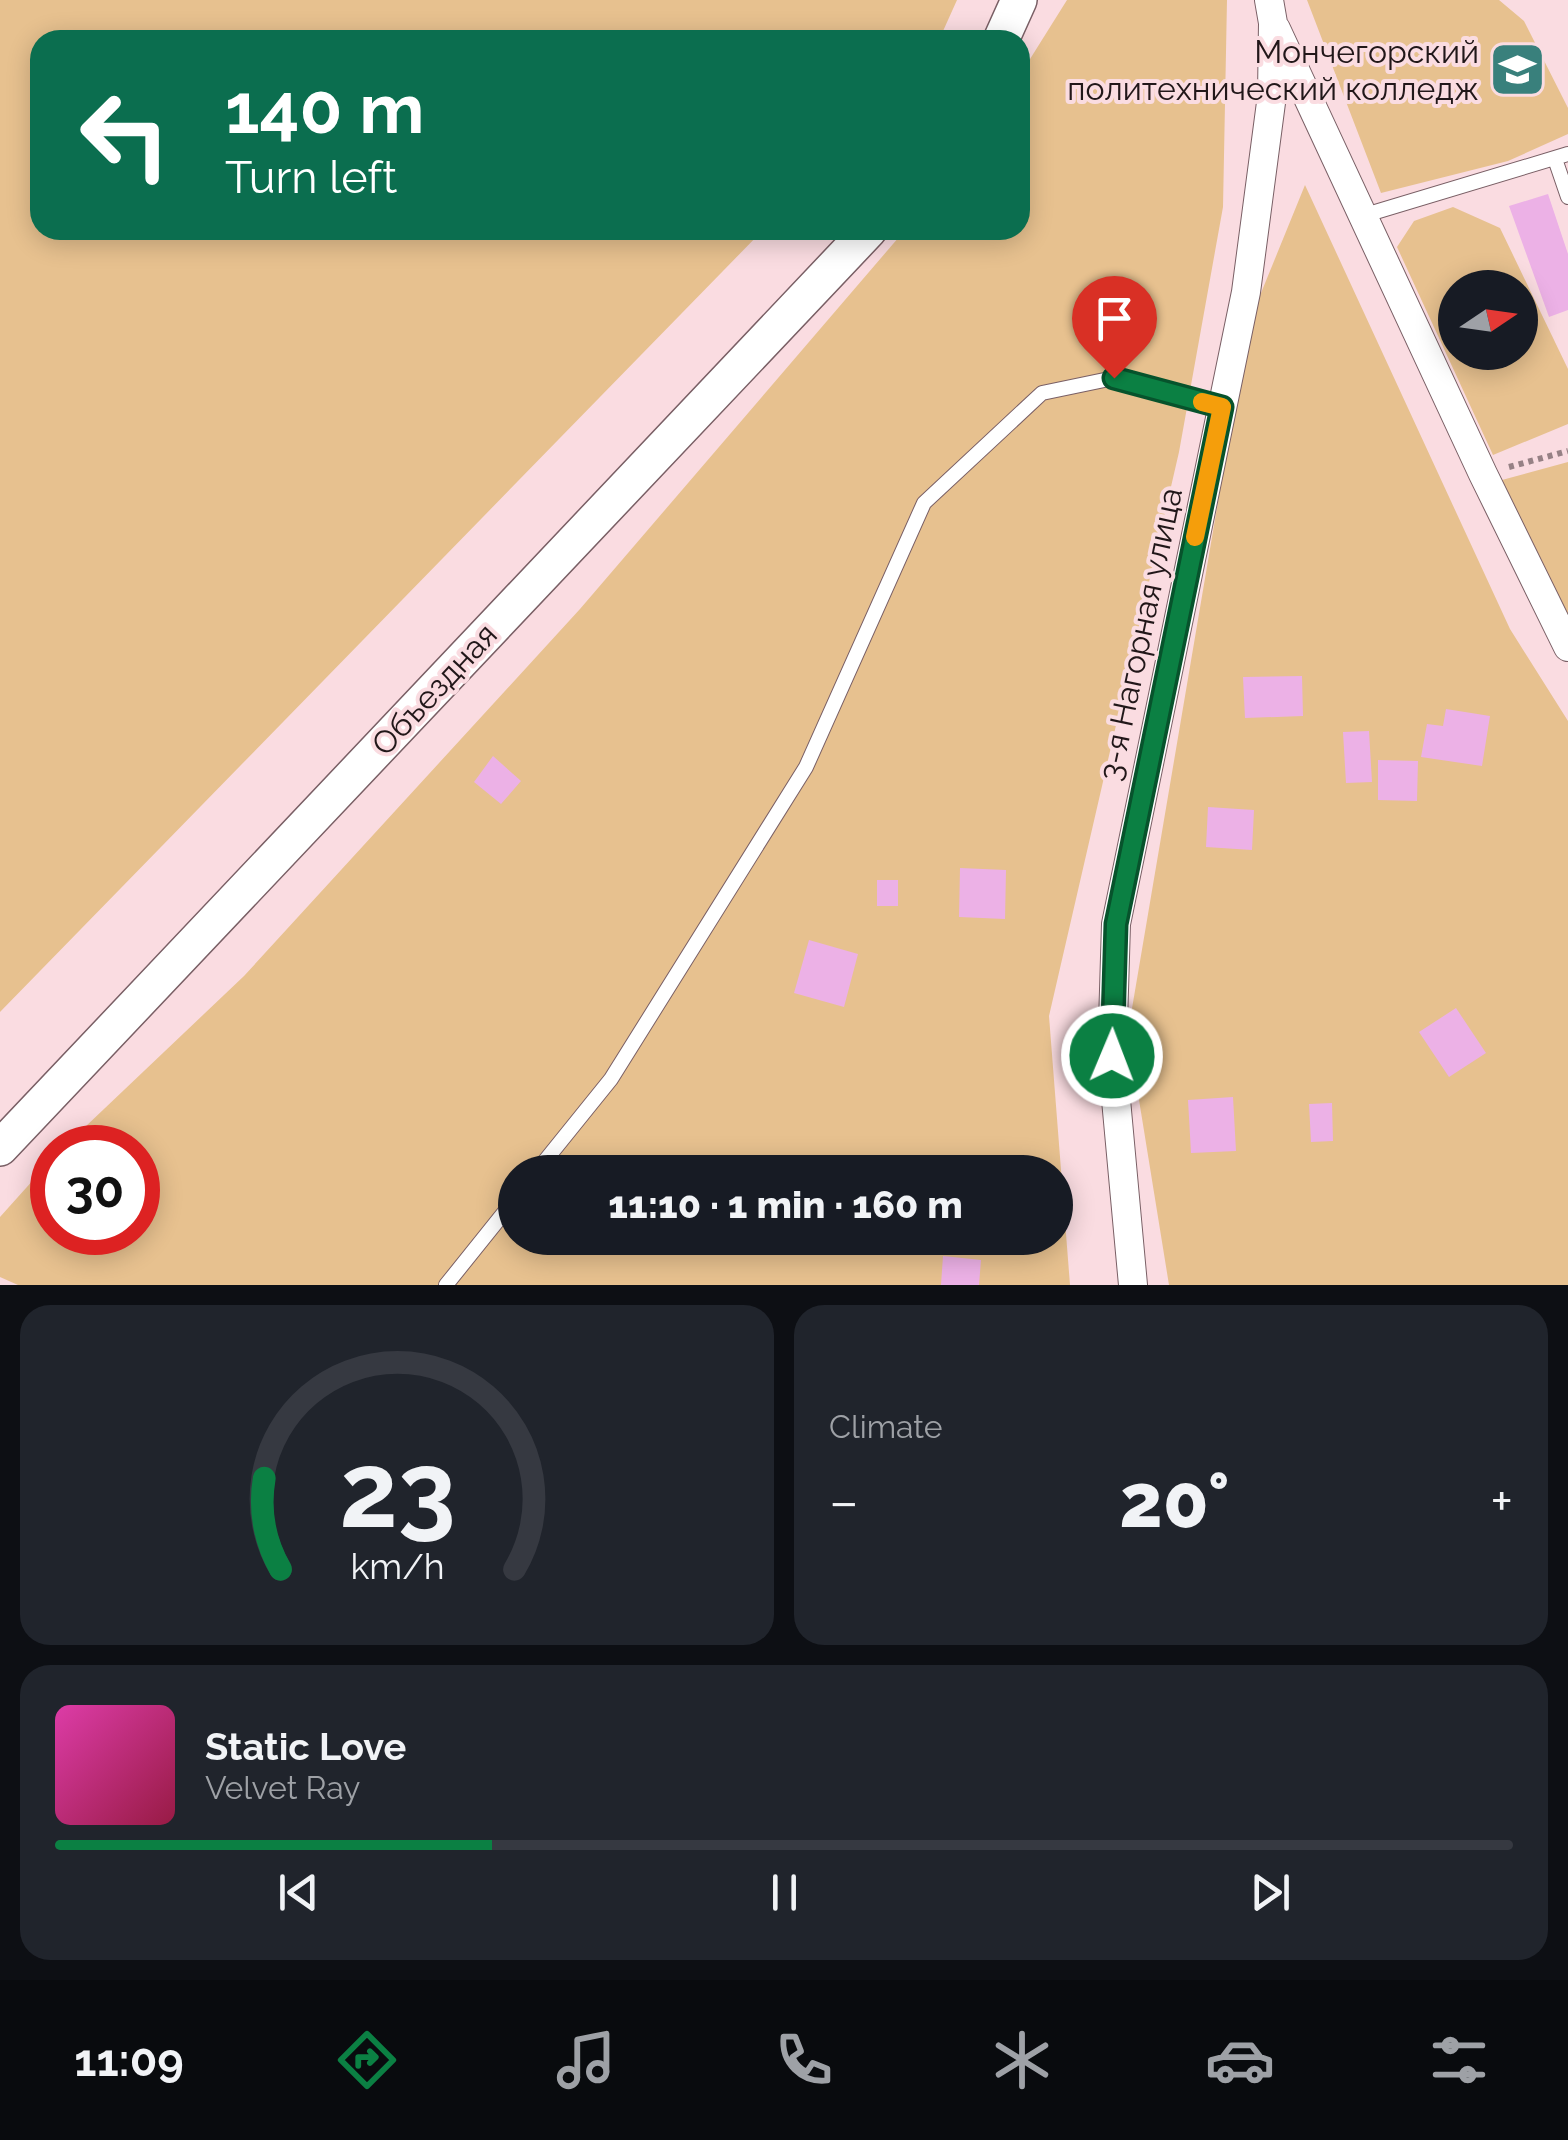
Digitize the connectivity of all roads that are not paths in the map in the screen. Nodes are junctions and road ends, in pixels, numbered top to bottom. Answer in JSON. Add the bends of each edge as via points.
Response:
{"nodes":[{"id":1,"x":1019,"y":0,"type":"edge"},
{"id":2,"x":1271,"y":12,"type":"edge"},
{"id":3,"x":1005,"y":30,"type":"edge"},
{"id":4,"x":1562,"y":157,"type":"edge"},
{"id":5,"x":1568,"y":197,"type":"edge"},
{"id":6,"x":1362,"y":216,"type":"junction"},
{"id":7,"x":860,"y":240,"type":"edge"},
{"id":8,"x":1222,"y":407,"type":"junction"},
{"id":9,"x":1568,"y":647,"type":"edge"},
{"id":10,"x":0,"y":1148,"type":"edge"},
{"id":11,"x":550,"y":1155,"type":"edge"},
{"id":12,"x":498,"y":1220,"type":"edge"},
{"id":13,"x":446,"y":1285,"type":"edge"},
{"id":14,"x":1133,"y":1285,"type":"edge"}],
"edges":[{"from":1,"to":3,"type":"street"},
{"from":2,"to":6,"type":"street"},
{"from":2,"to":8,"type":"street","name":"3-я Нагорная улица","via":[[1266,157]]},
{"from":4,"to":5,"type":"lane"},
{"from":4,"to":6,"type":"lane"},
{"from":6,"to":9,"type":"street"},
{"from":7,"to":10,"type":"street","name":"Объездная"},
{"from":8,"to":11,"type":"lane","via":[[1114,378],[1042,393],[924,503],[806,767],[611,1079]]},
{"from":8,"to":14,"type":"street","name":"3-я Нагорная улица","via":[[1116,924],[1112,1056]]},
{"from":12,"to":13,"type":"lane"}]}
